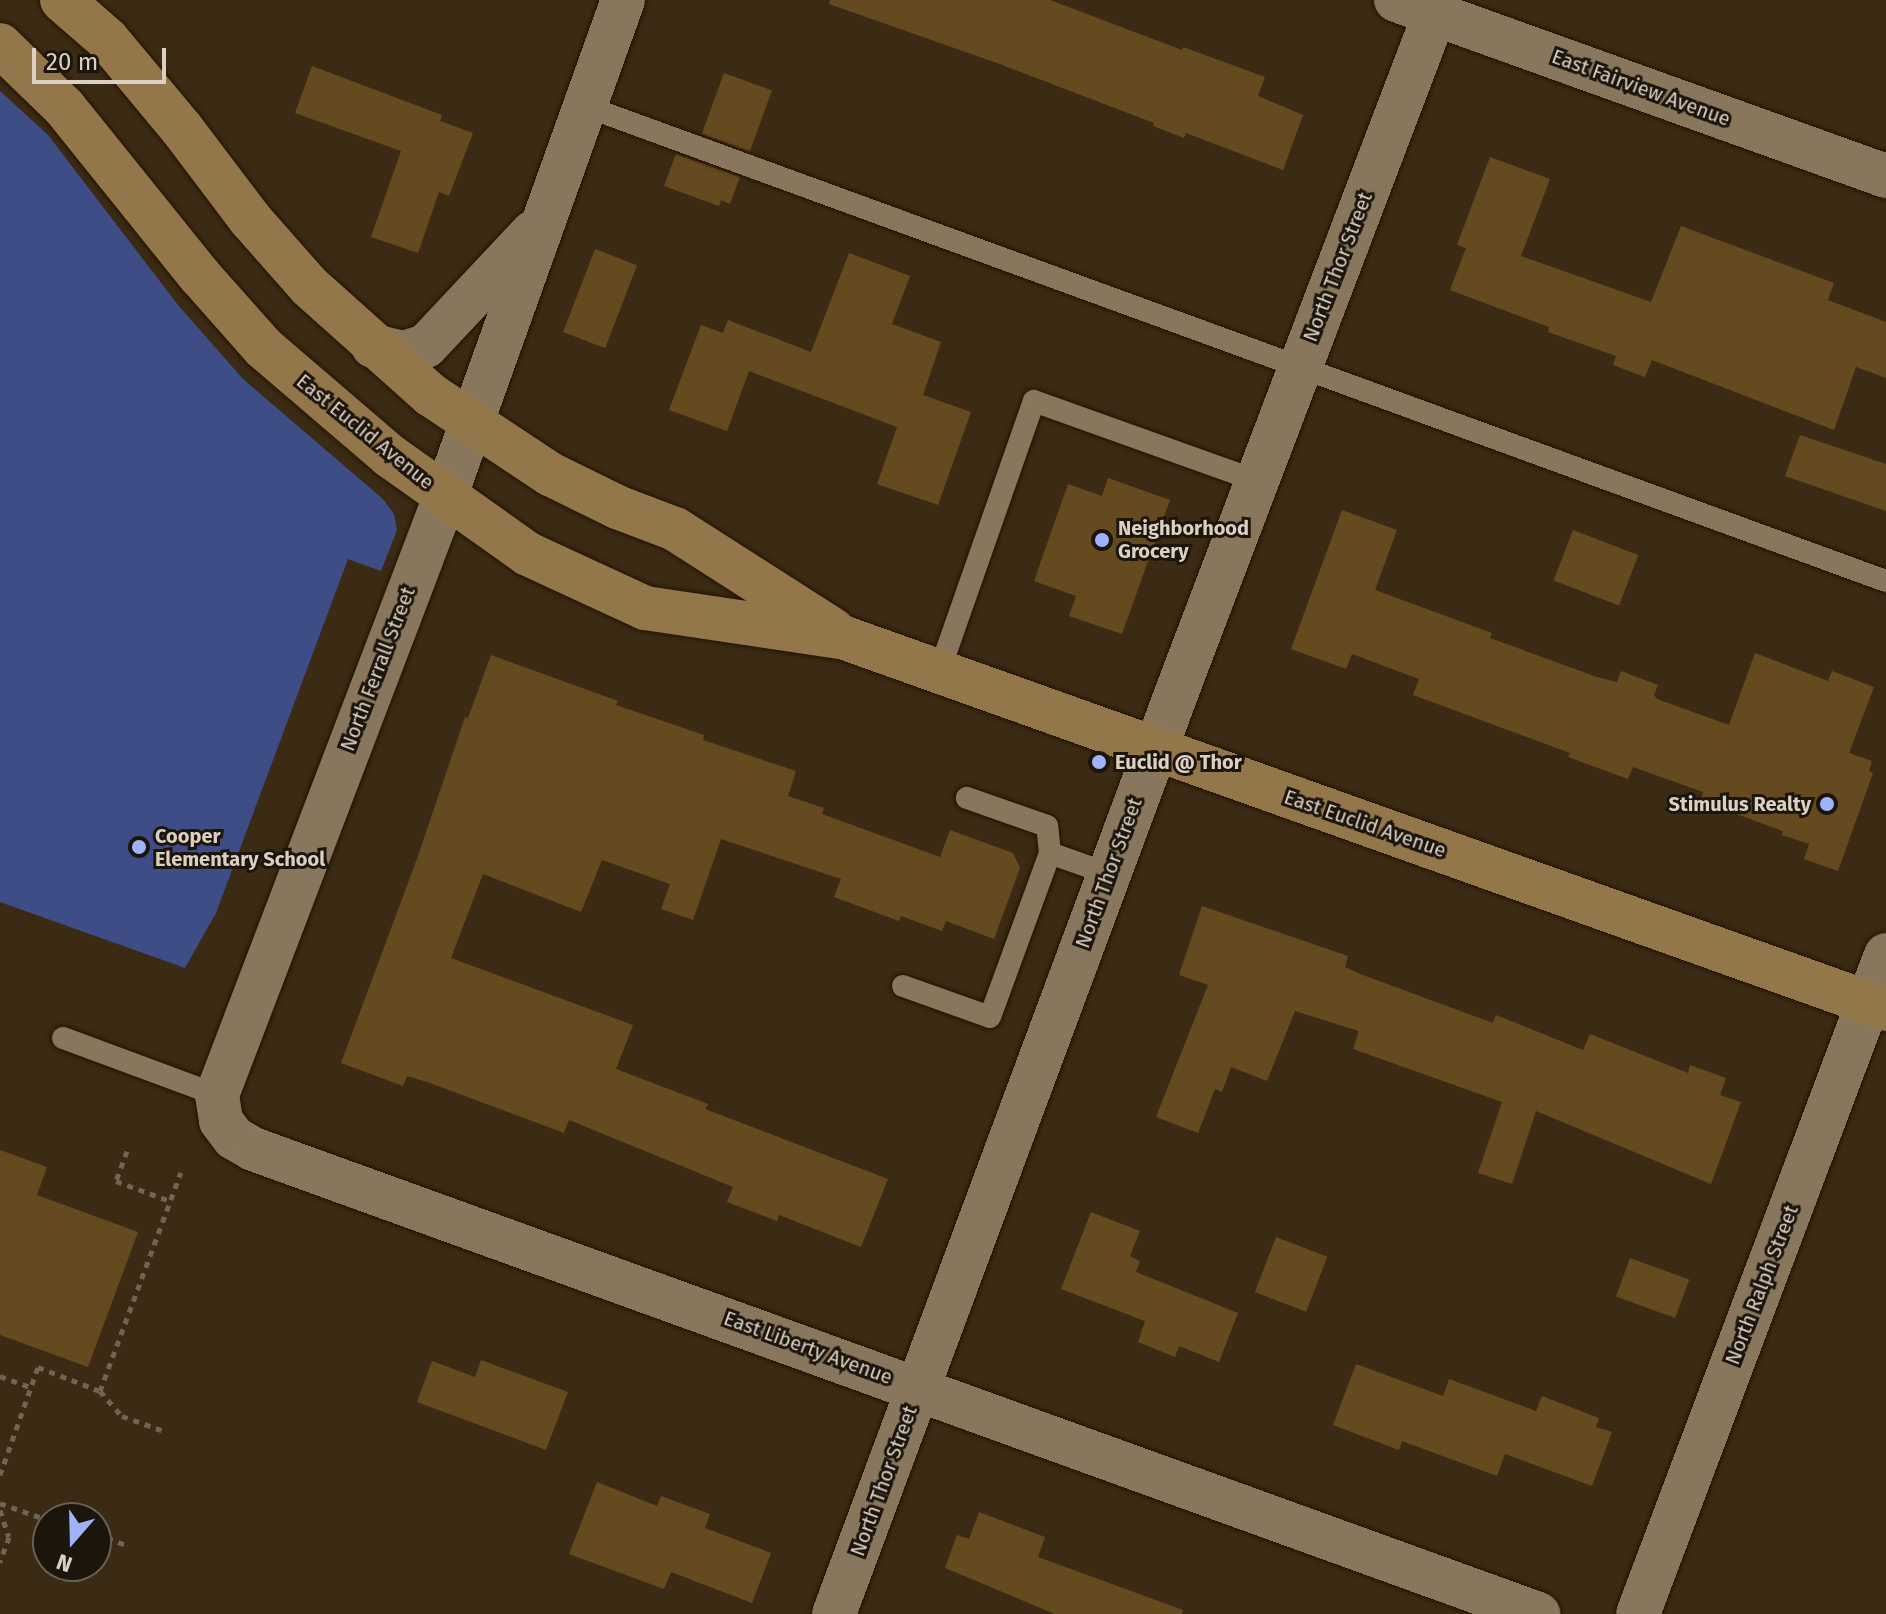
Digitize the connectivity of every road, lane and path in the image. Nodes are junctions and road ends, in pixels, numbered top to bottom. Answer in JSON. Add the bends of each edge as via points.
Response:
{"nodes":[{"id":1,"x":62,"y":0,"type":"edge"},
{"id":2,"x":623,"y":0,"type":"edge"},
{"id":3,"x":1424,"y":5,"type":"edge"},
{"id":4,"x":0,"y":45,"type":"edge"},
{"id":5,"x":585,"y":106,"type":"junction"},
{"id":6,"x":1886,"y":176,"type":"edge"},
{"id":7,"x":546,"y":218,"type":"junction"},
{"id":8,"x":373,"y":346,"type":"junction"},
{"id":9,"x":1301,"y":365,"type":"junction"},
{"id":10,"x":471,"y":424,"type":"junction"},
{"id":11,"x":1257,"y":481,"type":"junction"},
{"id":12,"x":445,"y":497,"type":"junction"},
{"id":13,"x":1886,"y":581,"type":"edge"},
{"id":14,"x":845,"y":638,"type":"junction"},
{"id":15,"x":939,"y":672,"type":"junction"},
{"id":16,"x":1155,"y":750,"type":"junction"},
{"id":17,"x":967,"y":798,"type":"dead end"},
{"id":18,"x":1050,"y":853,"type":"junction"},
{"id":19,"x":1109,"y":874,"type":"junction"},
{"id":20,"x":1886,"y":955,"type":"edge"},
{"id":21,"x":903,"y":986,"type":"dead end"},
{"id":22,"x":1877,"y":1006,"type":"edge"},
{"id":23,"x":63,"y":1038,"type":"dead end"},
{"id":24,"x":219,"y":1108,"type":"junction"},
{"id":25,"x":127,"y":1151,"type":"dead end"},
{"id":26,"x":181,"y":1172,"type":"dead end"},
{"id":27,"x":170,"y":1201,"type":"junction"},
{"id":28,"x":0,"y":1376,"type":"edge"},
{"id":29,"x":31,"y":1387,"type":"junction"},
{"id":30,"x":918,"y":1387,"type":"junction"},
{"id":31,"x":100,"y":1391,"type":"junction"},
{"id":32,"x":167,"y":1432,"type":"dead end"},
{"id":33,"x":0,"y":1475,"type":"edge"},
{"id":34,"x":0,"y":1503,"type":"edge"},
{"id":35,"x":0,"y":1510,"type":"edge"},
{"id":36,"x":32,"y":1514,"type":"edge"},
{"id":37,"x":112,"y":1539,"type":"edge"},
{"id":38,"x":126,"y":1545,"type":"dead end"},
{"id":39,"x":0,"y":1562,"type":"edge"},
{"id":40,"x":834,"y":1614,"type":"edge"},
{"id":41,"x":1538,"y":1614,"type":"edge"},
{"id":42,"x":1638,"y":1614,"type":"edge"}],
"edges":[{"from":1,"to":8,"type":"main road","name":"East Euclid Avenue","via":[[107,39],[309,286]]},
{"from":2,"to":5,"type":"street","name":"North Ferrall Street"},
{"from":3,"to":6,"type":"street","name":"East Fairview Avenue"},
{"from":3,"to":9,"type":"street","name":"North Thor Street"},
{"from":4,"to":12,"type":"main road","name":"East Euclid Avenue","via":[[64,107],[264,348]]},
{"from":5,"to":7,"type":"street","name":"North Ferrall Street"},
{"from":5,"to":9,"type":"lane"},
{"from":7,"to":8,"type":"street","name":"North Ferrall Street","via":[[426,346],[404,353]]},
{"from":7,"to":10,"type":"street","name":"North Ferrall Street"},
{"from":8,"to":10,"type":"main road","name":"East Euclid Avenue"},
{"from":9,"to":11,"type":"street","name":"North Thor Street"},
{"from":9,"to":13,"type":"lane"},
{"from":10,"to":12,"type":"street","name":"North Ferrall Street"},
{"from":10,"to":14,"type":"main road","name":"East Euclid Avenue","via":[[550,474],[675,529]]},
{"from":11,"to":15,"type":"lane","via":[[1034,401]]},
{"from":11,"to":16,"type":"street","name":"North Thor Street"},
{"from":12,"to":14,"type":"main road","name":"East Euclid Avenue","via":[[528,554],[645,608]]},
{"from":12,"to":24,"type":"street","name":"North Ferrall Street"},
{"from":14,"to":15,"type":"main road","name":"East Euclid Avenue"},
{"from":15,"to":16,"type":"main road","name":"East Euclid Avenue"},
{"from":16,"to":19,"type":"street","name":"North Thor Street"},
{"from":16,"to":22,"type":"main road","name":"East Euclid Avenue"},
{"from":17,"to":18,"type":"lane","via":[[1047,826]]},
{"from":18,"to":19,"type":"lane"},
{"from":18,"to":21,"type":"lane","via":[[990,1017]]},
{"from":19,"to":30,"type":"street","name":"North Thor Street"},
{"from":20,"to":22,"type":"street","name":"North Ralph Street"},
{"from":22,"to":42,"type":"street","name":"North Ralph Street"},
{"from":23,"to":24,"type":"lane"},
{"from":24,"to":30,"type":"street","name":"East Liberty Avenue","via":[[234,1138],[253,1149]]},
{"from":25,"to":27,"type":"path","via":[[116,1181]]},
{"from":26,"to":27,"type":"path"},
{"from":27,"to":31,"type":"path"},
{"from":28,"to":29,"type":"path"},
{"from":29,"to":31,"type":"path","via":[[38,1367]]},
{"from":29,"to":33,"type":"path"},
{"from":30,"to":40,"type":"street","name":"North Thor Street"},
{"from":30,"to":41,"type":"street","name":"East Liberty Avenue"},
{"from":31,"to":32,"type":"path","via":[[122,1416]]},
{"from":34,"to":36,"type":"path"},
{"from":35,"to":39,"type":"path","via":[[9,1537]]},
{"from":37,"to":38,"type":"path"}]}
